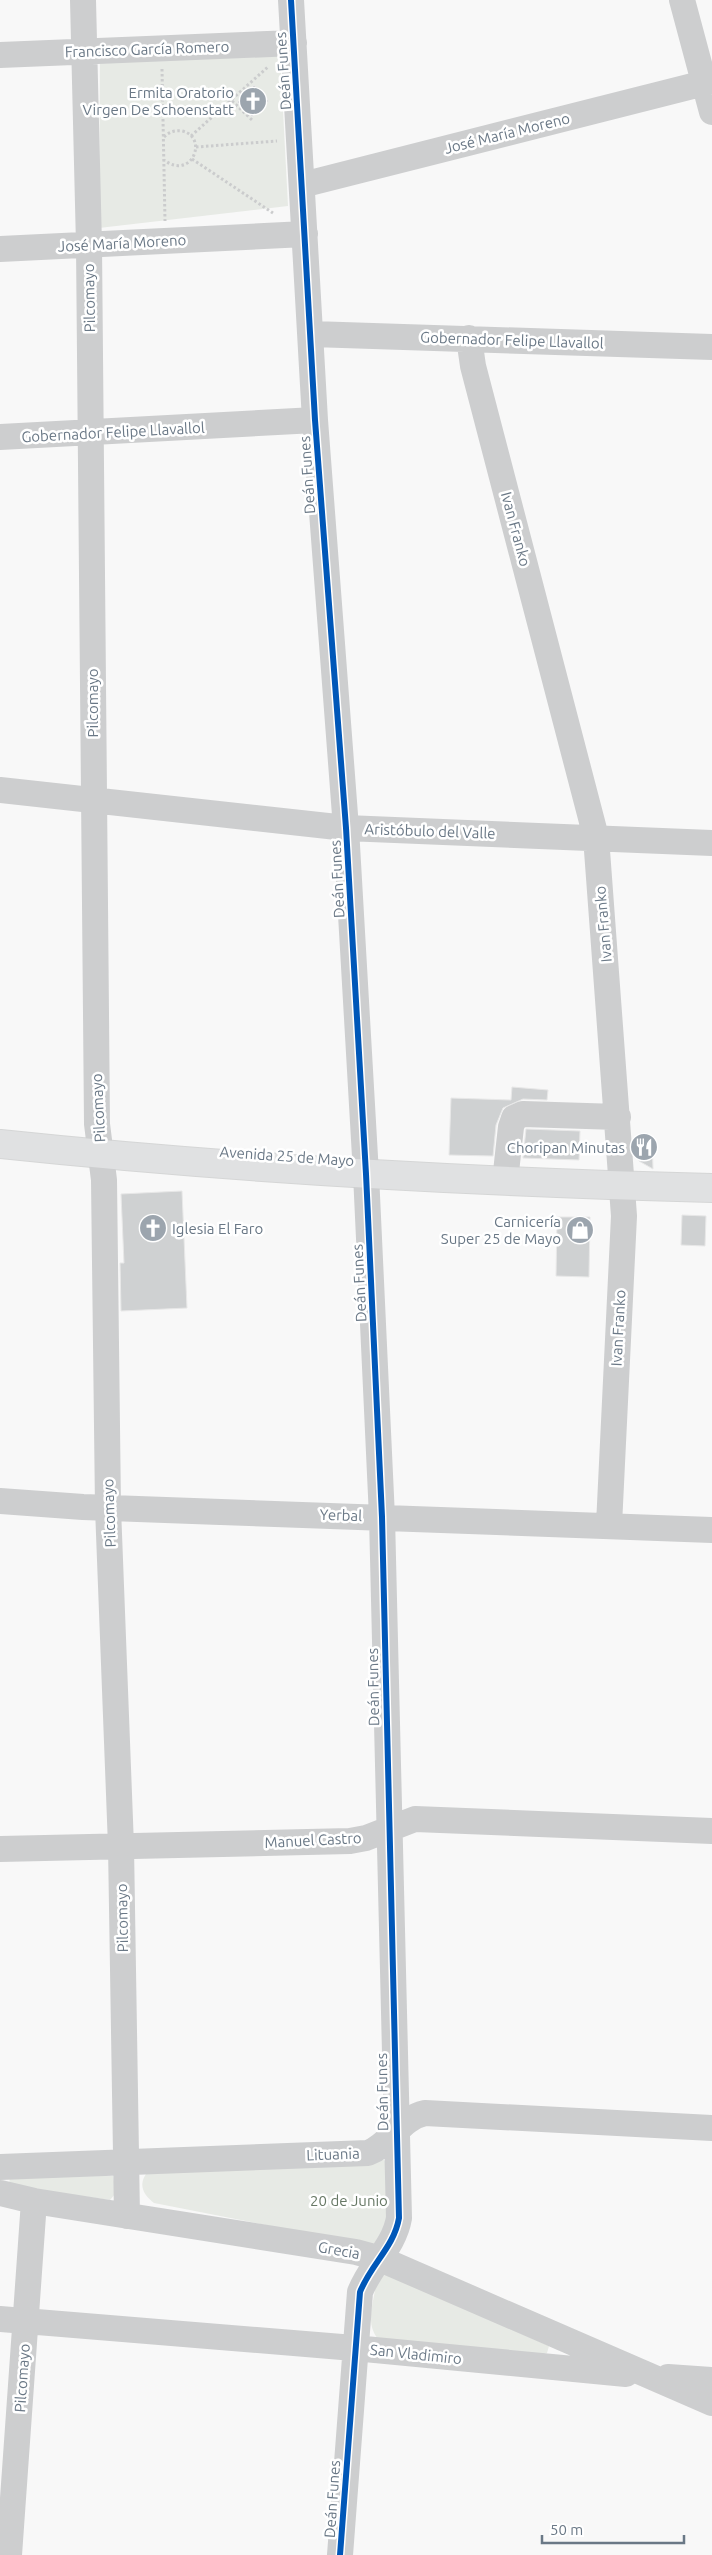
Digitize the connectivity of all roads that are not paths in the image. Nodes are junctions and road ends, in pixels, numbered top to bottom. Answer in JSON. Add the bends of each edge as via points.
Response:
{"nodes":[{"id":1,"x":83,"y":0,"type":"edge"},
{"id":2,"x":291,"y":0,"type":"edge"},
{"id":3,"x":682,"y":0,"type":"edge"},
{"id":4,"x":294,"y":43,"type":"junction"},
{"id":5,"x":85,"y":50,"type":"junction"},
{"id":6,"x":0,"y":55,"type":"edge"},
{"id":7,"x":708,"y":82,"type":"edge"},
{"id":8,"x":712,"y":112,"type":"edge"},
{"id":9,"x":302,"y":185,"type":"junction"},
{"id":10,"x":305,"y":234,"type":"junction"},
{"id":11,"x":88,"y":245,"type":"junction"},
{"id":12,"x":0,"y":249,"type":"edge"},
{"id":13,"x":312,"y":334,"type":"junction"},
{"id":14,"x":469,"y":338,"type":"junction"},
{"id":15,"x":712,"y":347,"type":"edge"},
{"id":16,"x":315,"y":420,"type":"junction"},
{"id":17,"x":90,"y":434,"type":"junction"},
{"id":18,"x":0,"y":437,"type":"edge"},
{"id":19,"x":0,"y":790,"type":"edge"},
{"id":20,"x":93,"y":800,"type":"junction"},
{"id":21,"x":346,"y":828,"type":"junction"},
{"id":22,"x":596,"y":837,"type":"junction"},
{"id":23,"x":712,"y":843,"type":"edge"},
{"id":24,"x":618,"y":1117,"type":"junction"},
{"id":25,"x":0,"y":1144,"type":"edge"},
{"id":26,"x":100,"y":1154,"type":"junction"},
{"id":27,"x":366,"y":1174,"type":"junction"},
{"id":28,"x":506,"y":1181,"type":"junction"},
{"id":29,"x":623,"y":1186,"type":"junction"},
{"id":30,"x":712,"y":1188,"type":"edge"},
{"id":31,"x":0,"y":1501,"type":"edge"},
{"id":32,"x":108,"y":1508,"type":"junction"},
{"id":33,"x":382,"y":1517,"type":"junction"},
{"id":34,"x":608,"y":1525,"type":"junction"},
{"id":35,"x":712,"y":1530,"type":"edge"},
{"id":36,"x":388,"y":1829,"type":"junction"},
{"id":37,"x":712,"y":1831,"type":"edge"},
{"id":38,"x":121,"y":1846,"type":"junction"},
{"id":39,"x":0,"y":1849,"type":"edge"},
{"id":40,"x":712,"y":2128,"type":"edge"},
{"id":41,"x":396,"y":2134,"type":"junction"},
{"id":42,"x":126,"y":2162,"type":"junction"},
{"id":43,"x":0,"y":2167,"type":"edge"},
{"id":44,"x":0,"y":2193,"type":"edge"},
{"id":45,"x":34,"y":2201,"type":"junction"},
{"id":46,"x":127,"y":2216,"type":"junction"},
{"id":47,"x":378,"y":2258,"type":"junction"},
{"id":48,"x":0,"y":2319,"type":"edge"},
{"id":49,"x":26,"y":2321,"type":"junction"},
{"id":50,"x":354,"y":2348,"type":"junction"},
{"id":51,"x":648,"y":2376,"type":"junction"},
{"id":52,"x":712,"y":2380,"type":"edge"},
{"id":53,"x":712,"y":2403,"type":"edge"},
{"id":54,"x":9,"y":2555,"type":"edge"},
{"id":55,"x":340,"y":2555,"type":"edge"}],
"edges":[{"from":1,"to":5,"type":"street","name":"Pilcomayo"},
{"from":2,"to":4,"type":"street","name":"Deán Funes"},
{"from":3,"to":7,"type":"street"},
{"from":4,"to":5,"type":"street","name":"Francisco García Romero"},
{"from":4,"to":9,"type":"street","name":"Deán Funes"},
{"from":5,"to":6,"type":"street","name":"Francisco García Romero"},
{"from":5,"to":11,"type":"street","name":"Pilcomayo"},
{"from":7,"to":8,"type":"street"},
{"from":7,"to":9,"type":"street","name":"José María Moreno"},
{"from":9,"to":10,"type":"street","name":"Deán Funes"},
{"from":10,"to":11,"type":"street","name":"José María Moreno"},
{"from":10,"to":13,"type":"street","name":"Deán Funes"},
{"from":11,"to":12,"type":"street","name":"José María Moreno"},
{"from":11,"to":17,"type":"street","name":"Pilcomayo"},
{"from":13,"to":14,"type":"street","name":"Gobernador Felipe Llavallol"},
{"from":13,"to":16,"type":"street","name":"Deán Funes"},
{"from":14,"to":15,"type":"street","name":"Gobernador Felipe Llavallol"},
{"from":14,"to":22,"type":"street","name":"Ivan Franko","via":[[473,366]]},
{"from":16,"to":17,"type":"street","name":"Gobernador Felipe Llavallol"},
{"from":16,"to":21,"type":"street","name":"Deán Funes"},
{"from":17,"to":18,"type":"street","name":"Gobernador Felipe Llavallol"},
{"from":17,"to":20,"type":"street","name":"Pilcomayo"},
{"from":19,"to":20,"type":"street","name":"Aristóbulo del Valle"},
{"from":20,"to":21,"type":"street","name":"Aristóbulo del Valle"},
{"from":20,"to":26,"type":"street","name":"Pilcomayo"},
{"from":21,"to":22,"type":"street","name":"Aristóbulo del Valle"},
{"from":21,"to":27,"type":"street","name":"Deán Funes"},
{"from":22,"to":23,"type":"street","name":"Aristóbulo del Valle"},
{"from":22,"to":24,"type":"street","name":"Ivan Franko"},
{"from":24,"to":28,"type":"street","via":[[523,1114],[514,1118],[510,1127]]},
{"from":24,"to":29,"type":"street","name":"Ivan Franko"},
{"from":25,"to":26,"type":"main road","name":"Avenida 25 de Mayo"},
{"from":26,"to":27,"type":"main road","name":"Avenida 25 de Mayo"},
{"from":26,"to":32,"type":"street","name":"Pilcomayo","via":[[104,1180]]},
{"from":27,"to":28,"type":"main road","name":"Avenida 25 de Mayo"},
{"from":27,"to":33,"type":"street","name":"Deán Funes"},
{"from":28,"to":29,"type":"main road","name":"Avenida 25 de Mayo"},
{"from":29,"to":30,"type":"main road","name":"Avenida 25 de Mayo"},
{"from":29,"to":34,"type":"street","name":"Ivan Franko"},
{"from":31,"to":32,"type":"street","name":"Yerbal"},
{"from":32,"to":33,"type":"street","name":"Yerbal"},
{"from":32,"to":38,"type":"street","name":"Pilcomayo"},
{"from":33,"to":34,"type":"street","name":"Yerbal"},
{"from":33,"to":36,"type":"street","name":"Deán Funes"},
{"from":34,"to":35,"type":"street","name":"Yerbal"},
{"from":36,"to":37,"type":"street","name":"Manuel Castro","via":[[416,1819]]},
{"from":36,"to":38,"type":"street","name":"Manuel Castro","via":[[350,1841]]},
{"from":36,"to":41,"type":"street","name":"Deán Funes"},
{"from":38,"to":39,"type":"street","name":"Manuel Castro"},
{"from":38,"to":42,"type":"street","name":"Pilcomayo"},
{"from":40,"to":41,"type":"street","name":"Lituania","via":[[425,2113],[407,2120]]},
{"from":41,"to":42,"type":"street","name":"Lituania","via":[[368,2153]]},
{"from":41,"to":47,"type":"street","name":"Deán Funes","via":[[399,2218],[392,2242]]},
{"from":42,"to":43,"type":"street","name":"Lituania"},
{"from":42,"to":46,"type":"street","name":"Pilcomayo"},
{"from":44,"to":45,"type":"street","name":"Grecia"},
{"from":45,"to":46,"type":"street","name":"Grecia"},
{"from":45,"to":49,"type":"street","name":"Pilcomayo"},
{"from":46,"to":47,"type":"street","name":"Grecia"},
{"from":47,"to":50,"type":"street","name":"Deán Funes","via":[[360,2292]]},
{"from":47,"to":51,"type":"street","name":"Grecia"},
{"from":48,"to":49,"type":"street","name":"San Vladimiro"},
{"from":49,"to":50,"type":"street","name":"San Vladimiro"},
{"from":49,"to":54,"type":"street","name":"Pilcomayo"},
{"from":50,"to":51,"type":"street","name":"San Vladimiro"},
{"from":50,"to":55,"type":"street","name":"Deán Funes"},
{"from":51,"to":52,"type":"street","name":"San Vladimiro"},
{"from":51,"to":53,"type":"street","name":"Grecia"}]}
